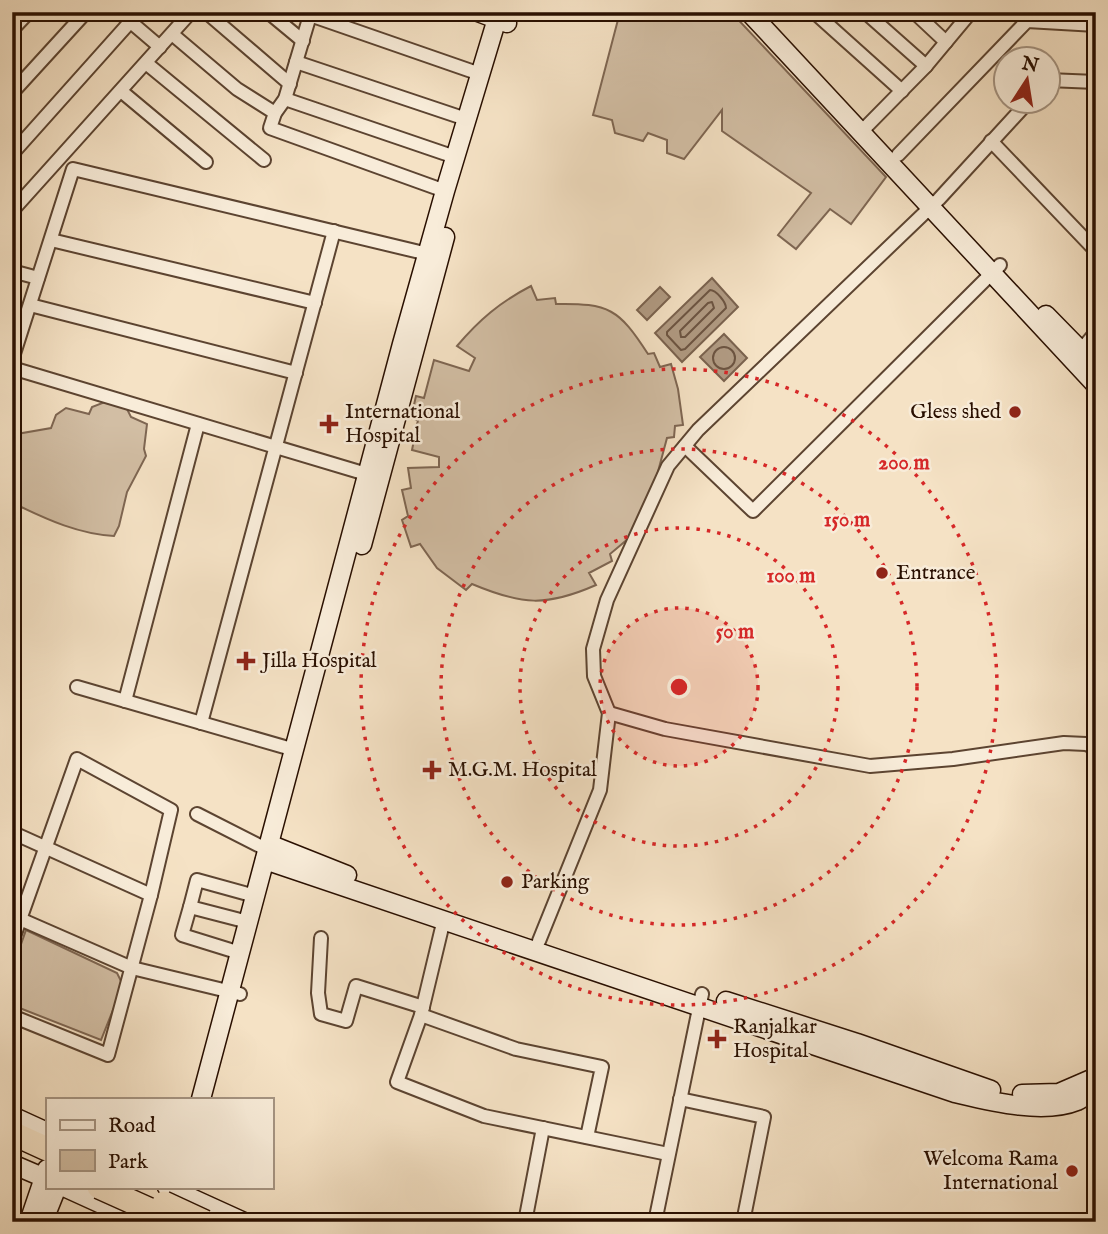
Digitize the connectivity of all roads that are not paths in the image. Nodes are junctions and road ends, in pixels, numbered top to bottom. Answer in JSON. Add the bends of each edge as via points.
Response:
{"nodes":[{"id":1,"x":29,"y":12,"type":"edge"},
{"id":2,"x":86,"y":12,"type":"edge"},
{"id":3,"x":119,"y":12,"type":"edge"},
{"id":4,"x":191,"y":12,"type":"edge"},
{"id":5,"x":206,"y":12,"type":"edge"},
{"id":6,"x":268,"y":12,"type":"edge"},
{"id":7,"x":478,"y":12,"type":"edge"},
{"id":8,"x":814,"y":12,"type":"edge"},
{"id":9,"x":865,"y":12,"type":"edge"},
{"id":10,"x":914,"y":12,"type":"edge"},
{"id":11,"x":1016,"y":12,"type":"edge"},
{"id":12,"x":755,"y":13,"type":"edge"},
{"id":13,"x":968,"y":13,"type":"edge"},
{"id":14,"x":310,"y":14,"type":"edge"},
{"id":15,"x":134,"y":17,"type":"edge"},
{"id":16,"x":503,"y":17,"type":"edge"},
{"id":17,"x":1027,"y":21,"type":"junction"},
{"id":18,"x":1096,"y":25,"type":"edge"},
{"id":19,"x":12,"y":30,"type":"edge"},
{"id":20,"x":172,"y":34,"type":"junction"},
{"id":21,"x":303,"y":41,"type":"junction"},
{"id":22,"x":946,"y":42,"type":"junction"},
{"id":23,"x":160,"y":47,"type":"junction"},
{"id":24,"x":296,"y":62,"type":"junction"},
{"id":25,"x":146,"y":63,"type":"junction"},
{"id":26,"x":926,"y":66,"type":"junction"},
{"id":27,"x":480,"y":74,"type":"junction"},
{"id":28,"x":1062,"y":81,"type":"edge"},
{"id":29,"x":1096,"y":82,"type":"edge"},
{"id":30,"x":290,"y":84,"type":"junction"},
{"id":31,"x":121,"y":91,"type":"junction"},
{"id":32,"x":902,"y":91,"type":"junction"},
{"id":33,"x":12,"y":93,"type":"edge"},
{"id":34,"x":285,"y":99,"type":"junction"},
{"id":35,"x":275,"y":113,"type":"junction"},
{"id":36,"x":1015,"y":116,"type":"edge"},
{"id":37,"x":466,"y":119,"type":"junction"},
{"id":38,"x":865,"y":128,"type":"junction"},
{"id":39,"x":991,"y":141,"type":"junction"},
{"id":40,"x":12,"y":153,"type":"edge"},
{"id":41,"x":898,"y":155,"type":"junction"},
{"id":42,"x":455,"y":158,"type":"junction"},
{"id":43,"x":264,"y":160,"type":"dead end"},
{"id":44,"x":206,"y":162,"type":"dead end"},
{"id":45,"x":444,"y":191,"type":"junction"},
{"id":46,"x":935,"y":203,"type":"junction"},
{"id":47,"x":12,"y":211,"type":"edge"},
{"id":48,"x":334,"y":231,"type":"junction"},
{"id":49,"x":51,"y":240,"type":"junction"},
{"id":50,"x":1094,"y":247,"type":"edge"},
{"id":51,"x":428,"y":254,"type":"junction"},
{"id":52,"x":996,"y":269,"type":"junction"},
{"id":53,"x":12,"y":271,"type":"edge"},
{"id":54,"x":38,"y":278,"type":"junction"},
{"id":55,"x":315,"y":303,"type":"junction"},
{"id":56,"x":28,"y":311,"type":"junction"},
{"id":57,"x":12,"y":313,"type":"edge"},
{"id":58,"x":1096,"y":332,"type":"edge"},
{"id":59,"x":1076,"y":355,"type":"junction"},
{"id":60,"x":12,"y":360,"type":"edge"},
{"id":61,"x":1096,"y":366,"type":"edge"},
{"id":62,"x":12,"y":368,"type":"edge"},
{"id":63,"x":296,"y":373,"type":"junction"},
{"id":64,"x":1096,"y":385,"type":"edge"},
{"id":65,"x":198,"y":424,"type":"junction"},
{"id":66,"x":685,"y":446,"type":"junction"},
{"id":67,"x":276,"y":447,"type":"junction"},
{"id":68,"x":374,"y":476,"type":"junction"},
{"id":69,"x":77,"y":687,"type":"dead end"},
{"id":70,"x":125,"y":701,"type":"junction"},
{"id":71,"x":609,"y":713,"type":"junction"},
{"id":72,"x":201,"y":723,"type":"junction"},
{"id":73,"x":1096,"y":748,"type":"edge"},
{"id":74,"x":295,"y":750,"type":"junction"},
{"id":75,"x":197,"y":814,"type":"dead end"},
{"id":76,"x":12,"y":835,"type":"edge"},
{"id":77,"x":45,"y":848,"type":"junction"},
{"id":78,"x":272,"y":853,"type":"junction"},
{"id":79,"x":151,"y":895,"type":"junction"},
{"id":80,"x":255,"y":896,"type":"junction"},
{"id":81,"x":190,"y":907,"type":"junction"},
{"id":82,"x":20,"y":919,"type":"junction"},
{"id":83,"x":444,"y":919,"type":"junction"},
{"id":84,"x":248,"y":922,"type":"junction"},
{"id":85,"x":321,"y":939,"type":"dead end"},
{"id":86,"x":539,"y":941,"type":"junction"},
{"id":87,"x":12,"y":942,"type":"edge"},
{"id":88,"x":240,"y":953,"type":"junction"},
{"id":89,"x":132,"y":968,"type":"junction"},
{"id":90,"x":235,"y":993,"type":"junction"},
{"id":91,"x":701,"y":1000,"type":"junction"},
{"id":92,"x":422,"y":1011,"type":"junction"},
{"id":93,"x":12,"y":1016,"type":"edge"},
{"id":94,"x":1096,"y":1077,"type":"edge"},
{"id":95,"x":1096,"y":1089,"type":"edge"},
{"id":96,"x":984,"y":1094,"type":"junction"},
{"id":97,"x":201,"y":1098,"type":"edge"},
{"id":98,"x":214,"y":1098,"type":"edge"},
{"id":99,"x":680,"y":1099,"type":"junction"},
{"id":100,"x":12,"y":1116,"type":"edge"},
{"id":101,"x":543,"y":1128,"type":"junction"},
{"id":102,"x":46,"y":1132,"type":"edge"},
{"id":103,"x":12,"y":1133,"type":"edge"},
{"id":104,"x":587,"y":1137,"type":"junction"},
{"id":105,"x":12,"y":1148,"type":"edge"},
{"id":106,"x":46,"y":1149,"type":"edge"},
{"id":107,"x":668,"y":1154,"type":"junction"},
{"id":108,"x":12,"y":1164,"type":"edge"},
{"id":109,"x":46,"y":1173,"type":"edge"},
{"id":110,"x":46,"y":1174,"type":"edge"},
{"id":111,"x":46,"y":1182,"type":"edge"},
{"id":112,"x":47,"y":1188,"type":"edge"},
{"id":113,"x":66,"y":1188,"type":"edge"},
{"id":114,"x":101,"y":1188,"type":"edge"},
{"id":115,"x":131,"y":1188,"type":"edge"},
{"id":116,"x":180,"y":1189,"type":"edge"},
{"id":117,"x":29,"y":1222,"type":"edge"},
{"id":118,"x":43,"y":1222,"type":"edge"},
{"id":119,"x":141,"y":1222,"type":"edge"},
{"id":120,"x":160,"y":1222,"type":"edge"},
{"id":121,"x":177,"y":1222,"type":"edge"},
{"id":122,"x":205,"y":1222,"type":"edge"},
{"id":123,"x":244,"y":1222,"type":"edge"},
{"id":124,"x":525,"y":1222,"type":"edge"},
{"id":125,"x":654,"y":1222,"type":"edge"},
{"id":126,"x":743,"y":1222,"type":"edge"}],
"edges":[{"from":1,"to":19,"type":"street"},
{"from":2,"to":33,"type":"street"},
{"from":3,"to":15,"type":"street"},
{"from":4,"to":20,"type":"street"},
{"from":5,"to":30,"type":"street"},
{"from":6,"to":21,"type":"street"},
{"from":7,"to":16,"type":"street"},
{"from":8,"to":32,"type":"street"},
{"from":9,"to":26,"type":"street"},
{"from":10,"to":22,"type":"street"},
{"from":11,"to":17,"type":"street"},
{"from":12,"to":38,"type":"street"},
{"from":13,"to":22,"type":"street"},
{"from":14,"to":21,"type":"street"},
{"from":14,"to":27,"type":"street"},
{"from":15,"to":23,"type":"street"},
{"from":15,"to":40,"type":"street"},
{"from":16,"to":27,"type":"street"},
{"from":16,"to":68,"type":"street"},
{"from":17,"to":18,"type":"street"},
{"from":17,"to":41,"type":"street"},
{"from":20,"to":23,"type":"street"},
{"from":20,"to":35,"type":"street","via":[[237,89]]},
{"from":21,"to":24,"type":"street"},
{"from":22,"to":26,"type":"street"},
{"from":23,"to":25,"type":"street"},
{"from":24,"to":30,"type":"street"},
{"from":24,"to":37,"type":"street"},
{"from":25,"to":31,"type":"street"},
{"from":25,"to":43,"type":"street"},
{"from":26,"to":32,"type":"street"},
{"from":27,"to":37,"type":"street"},
{"from":28,"to":29,"type":"street"},
{"from":30,"to":34,"type":"street"},
{"from":31,"to":44,"type":"street"},
{"from":31,"to":47,"type":"street"},
{"from":32,"to":38,"type":"street"},
{"from":34,"to":35,"type":"street"},
{"from":34,"to":42,"type":"street"},
{"from":35,"to":45,"type":"street","via":[[270,128]]},
{"from":36,"to":39,"type":"street"},
{"from":37,"to":42,"type":"street"},
{"from":38,"to":41,"type":"street"},
{"from":38,"to":46,"type":"street"},
{"from":39,"to":46,"type":"street"},
{"from":39,"to":50,"type":"street"},
{"from":41,"to":46,"type":"street"},
{"from":42,"to":45,"type":"street"},
{"from":45,"to":51,"type":"street"},
{"from":46,"to":52,"type":"street"},
{"from":46,"to":66,"type":"street"},
{"from":48,"to":49,"type":"street","via":[[73,169]]},
{"from":48,"to":51,"type":"street"},
{"from":48,"to":55,"type":"street"},
{"from":49,"to":54,"type":"street"},
{"from":49,"to":55,"type":"street"},
{"from":51,"to":68,"type":"street"},
{"from":52,"to":59,"type":"street"},
{"from":52,"to":66,"type":"street","via":[[753,511]]},
{"from":53,"to":54,"type":"street"},
{"from":54,"to":56,"type":"street"},
{"from":55,"to":63,"type":"street"},
{"from":56,"to":57,"type":"street"},
{"from":56,"to":60,"type":"street"},
{"from":56,"to":63,"type":"street"},
{"from":58,"to":59,"type":"street"},
{"from":59,"to":61,"type":"street"},
{"from":59,"to":64,"type":"street"},
{"from":62,"to":65,"type":"street"},
{"from":63,"to":67,"type":"street"},
{"from":65,"to":67,"type":"street"},
{"from":65,"to":70,"type":"street"},
{"from":66,"to":71,"type":"street","via":[[668,466],[613,588],[593,649],[594,677]]},
{"from":67,"to":68,"type":"street"},
{"from":67,"to":72,"type":"street"},
{"from":68,"to":74,"type":"street"},
{"from":68,"to":78,"type":"street"},
{"from":69,"to":70,"type":"street"},
{"from":70,"to":72,"type":"street"},
{"from":71,"to":73,"type":"street","via":[[665,729],[870,766],[1064,743]]},
{"from":71,"to":86,"type":"street","via":[[600,790]]},
{"from":72,"to":74,"type":"street"},
{"from":74,"to":78,"type":"street"},
{"from":75,"to":78,"type":"street"},
{"from":76,"to":77,"type":"street"},
{"from":77,"to":79,"type":"street"},
{"from":77,"to":79,"type":"street","via":[[77,759],[171,810]]},
{"from":77,"to":82,"type":"street"},
{"from":78,"to":80,"type":"street"},
{"from":78,"to":83,"type":"street"},
{"from":78,"to":86,"type":"street"},
{"from":78,"to":90,"type":"street"},
{"from":79,"to":89,"type":"street"},
{"from":80,"to":81,"type":"street","via":[[197,880]]},
{"from":80,"to":84,"type":"street"},
{"from":81,"to":84,"type":"street"},
{"from":81,"to":88,"type":"street","via":[[182,935]]},
{"from":82,"to":87,"type":"street"},
{"from":82,"to":89,"type":"street"},
{"from":83,"to":91,"type":"street"},
{"from":83,"to":92,"type":"street"},
{"from":84,"to":88,"type":"street"},
{"from":85,"to":92,"type":"street","via":[[321,1014],[346,1021],[356,986]]},
{"from":86,"to":91,"type":"street"},
{"from":88,"to":90,"type":"street"},
{"from":89,"to":90,"type":"street"},
{"from":89,"to":93,"type":"street","via":[[108,1055]]},
{"from":90,"to":97,"type":"street"},
{"from":90,"to":98,"type":"street"},
{"from":91,"to":96,"type":"street","via":[[836,1054],[955,1093]]},
{"from":91,"to":99,"type":"street"},
{"from":92,"to":101,"type":"street","via":[[397,1082],[484,1116]]},
{"from":92,"to":104,"type":"street","via":[[516,1049],[602,1067]]},
{"from":94,"to":96,"type":"street","via":[[1059,1093]]},
{"from":95,"to":96,"type":"street","via":[[1076,1101],[1051,1106],[1022,1105]]},
{"from":99,"to":107,"type":"street"},
{"from":99,"to":126,"type":"street","via":[[764,1116]]},
{"from":100,"to":102,"type":"street"},
{"from":101,"to":104,"type":"street"},
{"from":101,"to":124,"type":"street"},
{"from":103,"to":106,"type":"highway"},
{"from":104,"to":107,"type":"street"},
{"from":105,"to":109,"type":"highway"},
{"from":107,"to":125,"type":"street"},
{"from":108,"to":110,"type":"street"},
{"from":111,"to":117,"type":"street"},
{"from":112,"to":118,"type":"street"},
{"from":113,"to":119,"type":"street"},
{"from":114,"to":121,"type":"highway","bridge":true},
{"from":115,"to":122,"type":"highway","bridge":true},
{"from":116,"to":120,"type":"street"},
{"from":116,"to":121,"type":"street"},
{"from":116,"to":123,"type":"street"}]}
